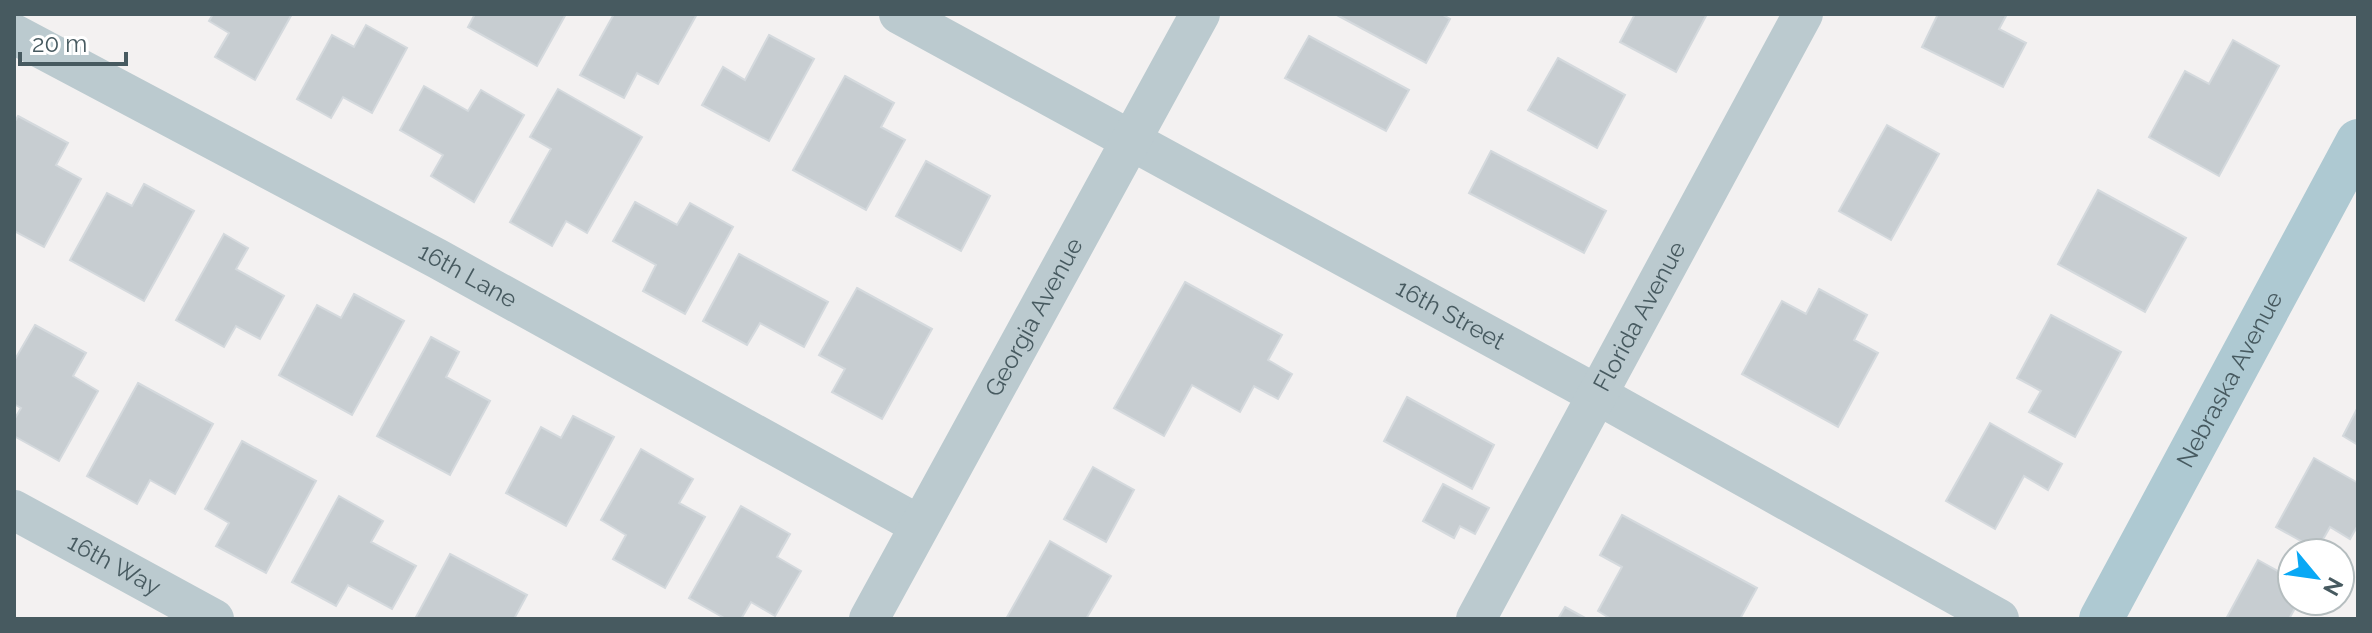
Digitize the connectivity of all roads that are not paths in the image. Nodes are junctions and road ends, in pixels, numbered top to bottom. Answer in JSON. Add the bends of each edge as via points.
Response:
{"nodes":[{"id":1,"x":899,"y":14,"type":"edge"},
{"id":2,"x":1200,"y":14,"type":"edge"},
{"id":3,"x":1803,"y":14,"type":"edge"},
{"id":4,"x":14,"y":34,"type":"edge"},
{"id":5,"x":1133,"y":140,"type":"junction"},
{"id":6,"x":2358,"y":141,"type":"edge"},
{"id":7,"x":1596,"y":394,"type":"junction"},
{"id":8,"x":14,"y":510,"type":"edge"},
{"id":9,"x":919,"y":525,"type":"junction"},
{"id":10,"x":214,"y":619,"type":"edge"},
{"id":11,"x":869,"y":619,"type":"edge"},
{"id":12,"x":1476,"y":619,"type":"edge"},
{"id":13,"x":1999,"y":619,"type":"edge"},
{"id":14,"x":2101,"y":619,"type":"edge"}],
"edges":[{"from":1,"to":5,"type":"street","name":"16th Street"},
{"from":2,"to":5,"type":"street","name":"Georgia Avenue"},
{"from":3,"to":7,"type":"street","name":"Florida Avenue"},
{"from":4,"to":9,"type":"street","name":"16th Lane","via":[[438,259]]},
{"from":5,"to":7,"type":"street","name":"16th Street"},
{"from":5,"to":9,"type":"street","name":"Georgia Avenue"},
{"from":6,"to":14,"type":"main road","name":"Nebraska Avenue"},
{"from":7,"to":12,"type":"street","name":"Florida Avenue"},
{"from":7,"to":13,"type":"street","name":"16th Street"},
{"from":8,"to":10,"type":"street","name":"16th Way"},
{"from":9,"to":11,"type":"street","name":"Georgia Avenue"}]}
